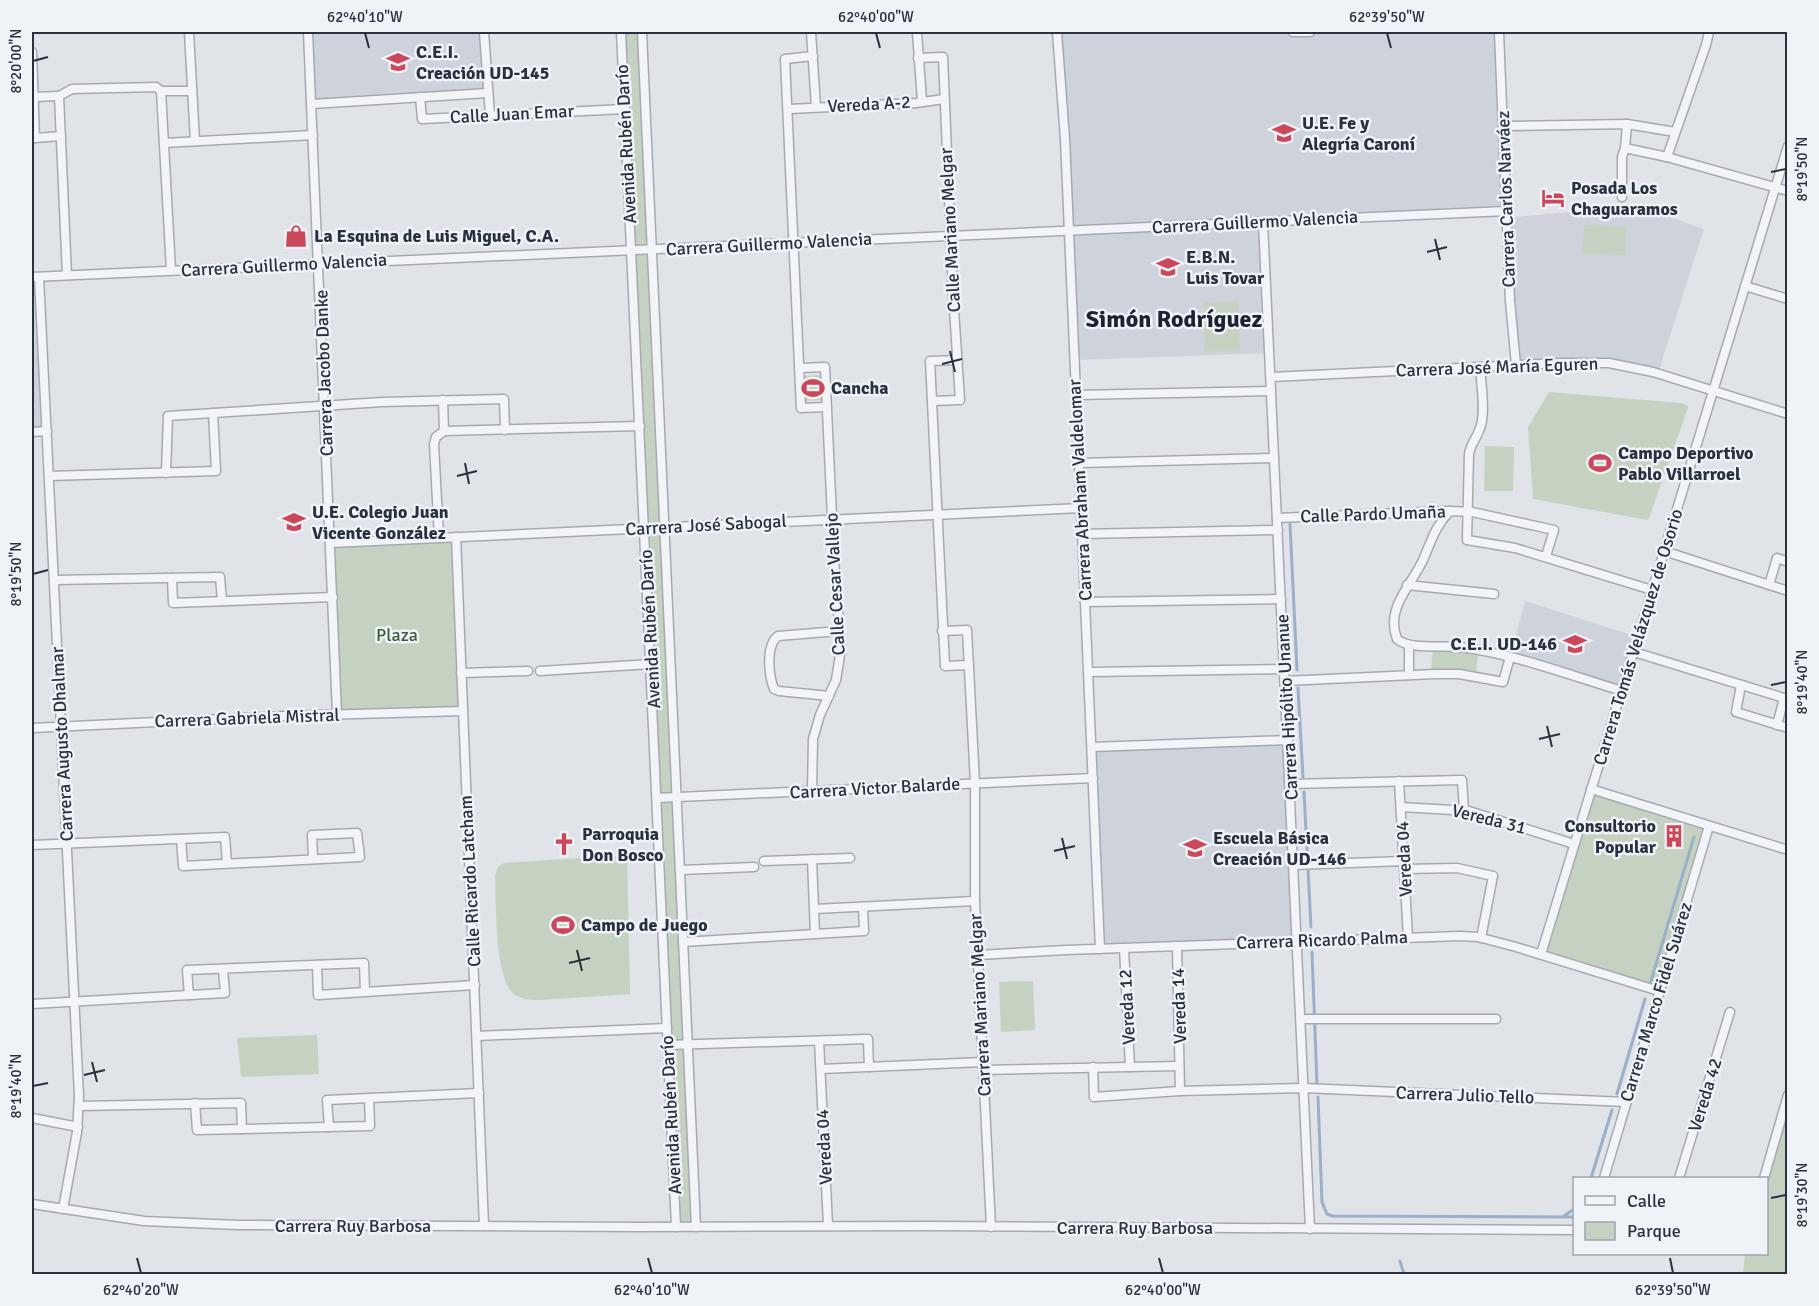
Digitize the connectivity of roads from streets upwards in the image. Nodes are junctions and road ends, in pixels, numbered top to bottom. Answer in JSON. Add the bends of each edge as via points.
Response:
{"nodes":[{"id":1,"x":189,"y":32,"type":"edge"},
{"id":2,"x":308,"y":32,"type":"edge"},
{"id":3,"x":484,"y":32,"type":"edge"},
{"id":4,"x":621,"y":32,"type":"edge"},
{"id":5,"x":642,"y":32,"type":"edge"},
{"id":6,"x":811,"y":32,"type":"edge"},
{"id":7,"x":916,"y":32,"type":"edge"},
{"id":8,"x":1057,"y":32,"type":"edge"},
{"id":9,"x":1293,"y":32,"type":"edge"},
{"id":10,"x":1310,"y":32,"type":"edge"},
{"id":11,"x":1499,"y":32,"type":"edge"},
{"id":12,"x":1709,"y":32,"type":"edge"},
{"id":13,"x":32,"y":52,"type":"edge"},
{"id":14,"x":813,"y":56,"type":"junction"},
{"id":15,"x":918,"y":58,"type":"junction"},
{"id":16,"x":161,"y":91,"type":"junction"},
{"id":17,"x":192,"y":91,"type":"junction"},
{"id":18,"x":488,"y":93,"type":"junction"},
{"id":19,"x":59,"y":96,"type":"junction"},
{"id":20,"x":33,"y":97,"type":"junction"},
{"id":21,"x":420,"y":97,"type":"junction"},
{"id":22,"x":944,"y":99,"type":"junction"},
{"id":23,"x":922,"y":100,"type":"junction"},
{"id":24,"x":312,"y":104,"type":"junction"},
{"id":25,"x":816,"y":107,"type":"junction"},
{"id":26,"x":625,"y":109,"type":"junction"},
{"id":27,"x":789,"y":109,"type":"junction"},
{"id":28,"x":490,"y":116,"type":"junction"},
{"id":29,"x":1627,"y":124,"type":"junction"},
{"id":30,"x":1504,"y":126,"type":"junction"},
{"id":31,"x":1675,"y":132,"type":"junction"},
{"id":32,"x":313,"y":135,"type":"junction"},
{"id":33,"x":61,"y":136,"type":"junction"},
{"id":34,"x":33,"y":140,"type":"edge"},
{"id":35,"x":195,"y":141,"type":"junction"},
{"id":36,"x":165,"y":143,"type":"junction"},
{"id":37,"x":1788,"y":146,"type":"edge"},
{"id":38,"x":1625,"y":148,"type":"junction"},
{"id":39,"x":1667,"y":157,"type":"junction"},
{"id":40,"x":1775,"y":187,"type":"junction"},
{"id":41,"x":1788,"y":191,"type":"edge"},
{"id":42,"x":1622,"y":196,"type":"dead end"},
{"id":43,"x":1507,"y":211,"type":"junction"},
{"id":44,"x":1263,"y":222,"type":"junction"},
{"id":45,"x":1069,"y":231,"type":"junction"},
{"id":46,"x":951,"y":236,"type":"junction"},
{"id":47,"x":794,"y":243,"type":"junction"},
{"id":48,"x":652,"y":249,"type":"junction"},
{"id":49,"x":632,"y":250,"type":"junction"},
{"id":50,"x":319,"y":264,"type":"junction"},
{"id":51,"x":171,"y":270,"type":"junction"},
{"id":52,"x":66,"y":275,"type":"junction"},
{"id":53,"x":35,"y":277,"type":"edge"},
{"id":54,"x":1745,"y":286,"type":"junction"},
{"id":55,"x":1788,"y":299,"type":"edge"},
{"id":56,"x":958,"y":360,"type":"junction"},
{"id":57,"x":1516,"y":365,"type":"junction"},
{"id":58,"x":1480,"y":367,"type":"junction"},
{"id":59,"x":799,"y":368,"type":"junction"},
{"id":60,"x":1271,"y":377,"type":"junction"},
{"id":61,"x":1713,"y":390,"type":"junction"},
{"id":62,"x":1271,"y":391,"type":"junction"},
{"id":63,"x":1076,"y":395,"type":"junction"},
{"id":64,"x":443,"y":400,"type":"junction"},
{"id":65,"x":932,"y":401,"type":"junction"},
{"id":66,"x":325,"y":406,"type":"junction"},
{"id":67,"x":827,"y":407,"type":"junction"},
{"id":68,"x":213,"y":414,"type":"junction"},
{"id":69,"x":1788,"y":414,"type":"edge"},
{"id":70,"x":640,"y":426,"type":"junction"},
{"id":71,"x":505,"y":430,"type":"junction"},
{"id":72,"x":47,"y":431,"type":"junction"},
{"id":73,"x":444,"y":431,"type":"junction"},
{"id":74,"x":32,"y":432,"type":"edge"},
{"id":75,"x":1274,"y":458,"type":"junction"},
{"id":76,"x":1079,"y":463,"type":"junction"},
{"id":77,"x":166,"y":473,"type":"junction"},
{"id":78,"x":49,"y":476,"type":"junction"},
{"id":79,"x":1081,"y":508,"type":"junction"},
{"id":80,"x":1450,"y":511,"type":"junction"},
{"id":81,"x":1469,"y":512,"type":"junction"},
{"id":82,"x":937,"y":515,"type":"junction"},
{"id":83,"x":1277,"y":518,"type":"junction"},
{"id":84,"x":832,"y":520,"type":"junction"},
{"id":85,"x":665,"y":527,"type":"junction"},
{"id":86,"x":645,"y":528,"type":"junction"},
{"id":87,"x":1278,"y":530,"type":"junction"},
{"id":88,"x":1082,"y":534,"type":"junction"},
{"id":89,"x":456,"y":537,"type":"junction"},
{"id":90,"x":438,"y":538,"type":"junction"},
{"id":91,"x":331,"y":543,"type":"junction"},
{"id":92,"x":1664,"y":551,"type":"junction"},
{"id":93,"x":1546,"y":556,"type":"junction"},
{"id":94,"x":1788,"y":562,"type":"edge"},
{"id":95,"x":172,"y":578,"type":"junction"},
{"id":96,"x":54,"y":580,"type":"junction"},
{"id":97,"x":1407,"y":585,"type":"junction"},
{"id":98,"x":1769,"y":585,"type":"junction"},
{"id":99,"x":1652,"y":590,"type":"junction"},
{"id":100,"x":1788,"y":591,"type":"edge"},
{"id":101,"x":1494,"y":594,"type":"dead end"},
{"id":102,"x":333,"y":597,"type":"junction"},
{"id":103,"x":1281,"y":599,"type":"junction"},
{"id":104,"x":222,"y":601,"type":"junction"},
{"id":105,"x":1085,"y":602,"type":"junction"},
{"id":106,"x":839,"y":631,"type":"junction"},
{"id":107,"x":942,"y":631,"type":"junction"},
{"id":108,"x":1409,"y":645,"type":"junction"},
{"id":109,"x":1634,"y":652,"type":"junction"},
{"id":110,"x":1510,"y":657,"type":"junction"},
{"id":111,"x":651,"y":664,"type":"junction"},
{"id":112,"x":969,"y":665,"type":"junction"},
{"id":113,"x":1285,"y":669,"type":"junction"},
{"id":114,"x":528,"y":671,"type":"dead end"},
{"id":115,"x":540,"y":671,"type":"dead end"},
{"id":116,"x":1089,"y":672,"type":"junction"},
{"id":117,"x":461,"y":673,"type":"junction"},
{"id":118,"x":1409,"y":674,"type":"junction"},
{"id":119,"x":1285,"y":681,"type":"junction"},
{"id":120,"x":1742,"y":685,"type":"junction"},
{"id":121,"x":1622,"y":691,"type":"junction"},
{"id":122,"x":829,"y":696,"type":"junction"},
{"id":123,"x":463,"y":711,"type":"junction"},
{"id":124,"x":337,"y":714,"type":"junction"},
{"id":125,"x":1777,"y":724,"type":"junction"},
{"id":126,"x":61,"y":726,"type":"junction"},
{"id":127,"x":32,"y":728,"type":"edge"},
{"id":128,"x":1788,"y":728,"type":"edge"},
{"id":129,"x":1288,"y":740,"type":"junction"},
{"id":130,"x":1092,"y":747,"type":"junction"},
{"id":131,"x":1094,"y":778,"type":"junction"},
{"id":132,"x":1399,"y":781,"type":"junction"},
{"id":133,"x":975,"y":783,"type":"junction"},
{"id":134,"x":1290,"y":784,"type":"junction"},
{"id":135,"x":1591,"y":789,"type":"junction"},
{"id":136,"x":812,"y":791,"type":"junction"},
{"id":137,"x":677,"y":797,"type":"junction"},
{"id":138,"x":657,"y":798,"type":"junction"},
{"id":139,"x":1401,"y":807,"type":"junction"},
{"id":140,"x":1464,"y":810,"type":"junction"},
{"id":141,"x":1709,"y":826,"type":"junction"},
{"id":142,"x":181,"y":839,"type":"junction"},
{"id":143,"x":66,"y":844,"type":"junction"},
{"id":144,"x":1574,"y":844,"type":"junction"},
{"id":145,"x":32,"y":845,"type":"edge"},
{"id":146,"x":1788,"y":850,"type":"edge"},
{"id":147,"x":850,"y":858,"type":"dead end"},
{"id":148,"x":313,"y":859,"type":"junction"},
{"id":149,"x":812,"y":859,"type":"junction"},
{"id":150,"x":764,"y":861,"type":"dead end"},
{"id":151,"x":226,"y":863,"type":"junction"},
{"id":152,"x":1294,"y":865,"type":"junction"},
{"id":153,"x":1404,"y":865,"type":"junction"},
{"id":154,"x":754,"y":867,"type":"dead end"},
{"id":155,"x":681,"y":870,"type":"junction"},
{"id":156,"x":975,"y":902,"type":"junction"},
{"id":157,"x":863,"y":907,"type":"junction"},
{"id":158,"x":815,"y":909,"type":"junction"},
{"id":159,"x":815,"y":934,"type":"junction"},
{"id":160,"x":1408,"y":937,"type":"junction"},
{"id":161,"x":1481,"y":938,"type":"junction"},
{"id":162,"x":1297,"y":941,"type":"junction"},
{"id":163,"x":683,"y":942,"type":"junction"},
{"id":164,"x":1178,"y":946,"type":"junction"},
{"id":165,"x":1124,"y":948,"type":"junction"},
{"id":166,"x":1100,"y":949,"type":"junction"},
{"id":167,"x":1541,"y":954,"type":"junction"},
{"id":168,"x":978,"y":955,"type":"junction"},
{"id":169,"x":317,"y":965,"type":"junction"},
{"id":170,"x":223,"y":969,"type":"junction"},
{"id":171,"x":475,"y":985,"type":"junction"},
{"id":172,"x":365,"y":991,"type":"junction"},
{"id":173,"x":1659,"y":991,"type":"junction"},
{"id":174,"x":189,"y":995,"type":"junction"},
{"id":175,"x":74,"y":1002,"type":"junction"},
{"id":176,"x":32,"y":1004,"type":"edge"},
{"id":177,"x":1730,"y":1012,"type":"dead end"},
{"id":178,"x":1301,"y":1019,"type":"junction"},
{"id":179,"x":1496,"y":1019,"type":"dead end"},
{"id":180,"x":667,"y":1028,"type":"junction"},
{"id":181,"x":477,"y":1036,"type":"junction"},
{"id":182,"x":819,"y":1041,"type":"junction"},
{"id":183,"x":688,"y":1044,"type":"junction"},
{"id":184,"x":668,"y":1045,"type":"junction"},
{"id":185,"x":983,"y":1066,"type":"junction"},
{"id":186,"x":1130,"y":1066,"type":"junction"},
{"id":187,"x":1179,"y":1066,"type":"junction"},
{"id":188,"x":869,"y":1067,"type":"junction"},
{"id":189,"x":1093,"y":1067,"type":"junction"},
{"id":190,"x":820,"y":1069,"type":"junction"},
{"id":191,"x":1304,"y":1088,"type":"junction"},
{"id":192,"x":1180,"y":1090,"type":"junction"},
{"id":193,"x":479,"y":1093,"type":"junction"},
{"id":194,"x":1788,"y":1095,"type":"edge"},
{"id":195,"x":369,"y":1098,"type":"junction"},
{"id":196,"x":1626,"y":1102,"type":"junction"},
{"id":197,"x":195,"y":1103,"type":"junction"},
{"id":198,"x":79,"y":1106,"type":"junction"},
{"id":199,"x":32,"y":1118,"type":"edge"},
{"id":200,"x":78,"y":1127,"type":"junction"},
{"id":201,"x":329,"y":1127,"type":"junction"},
{"id":202,"x":242,"y":1129,"type":"junction"},
{"id":203,"x":1605,"y":1177,"type":"edge"},
{"id":204,"x":1680,"y":1177,"type":"edge"},
{"id":205,"x":1765,"y":1177,"type":"edge"},
{"id":206,"x":32,"y":1204,"type":"edge"},
{"id":207,"x":63,"y":1209,"type":"junction"},
{"id":208,"x":484,"y":1226,"type":"junction"},
{"id":209,"x":828,"y":1226,"type":"junction"},
{"id":210,"x":676,"y":1227,"type":"junction"},
{"id":211,"x":696,"y":1227,"type":"junction"},
{"id":212,"x":992,"y":1227,"type":"junction"},
{"id":213,"x":1310,"y":1229,"type":"junction"},
{"id":214,"x":1573,"y":1230,"type":"edge"}],
"edges":[{"from":1,"to":17,"type":"street"},
{"from":2,"to":24,"type":"street","name":"Carrera Jacobo Danke"},
{"from":3,"to":18,"type":"street"},
{"from":4,"to":26,"type":"street","name":"Avenida Rubén Darío"},
{"from":5,"to":48,"type":"street","name":"Avenida Rubén Darío"},
{"from":6,"to":14,"type":"street"},
{"from":7,"to":15,"type":"street"},
{"from":8,"to":45,"type":"street","name":"Carrera Abraham Valdelomar"},
{"from":9,"to":10,"type":"street"},
{"from":11,"to":30,"type":"street","name":"Carrera Carlos Narváez"},
{"from":12,"to":31,"type":"street"},
{"from":13,"to":20,"type":"street"},
{"from":14,"to":25,"type":"street"},
{"from":14,"to":27,"type":"street","via":[[785,59]]},
{"from":15,"to":22,"type":"street","name":"Calle Mariano Melgar","via":[[943,57]]},
{"from":15,"to":23,"type":"street"},
{"from":16,"to":17,"type":"street"},
{"from":16,"to":19,"type":"street","via":[[156,87],[72,88]]},
{"from":16,"to":36,"type":"street"},
{"from":17,"to":35,"type":"street"},
{"from":18,"to":21,"type":"street","name":"Calle Juan Emar"},
{"from":18,"to":28,"type":"street"},
{"from":19,"to":20,"type":"street"},
{"from":19,"to":33,"type":"street"},
{"from":20,"to":34,"type":"street"},
{"from":21,"to":24,"type":"street","name":"Calle Juan Emar"},
{"from":21,"to":28,"type":"street","name":"Calle Juan Emar","via":[[422,119]]},
{"from":22,"to":23,"type":"street"},
{"from":22,"to":46,"type":"street","name":"Calle Mariano Melgar"},
{"from":23,"to":25,"type":"street","name":"Vereda A-2"},
{"from":24,"to":32,"type":"street","name":"Carrera Jacobo Danke"},
{"from":25,"to":27,"type":"street"},
{"from":26,"to":28,"type":"street","name":"Calle Juan Emar"},
{"from":26,"to":49,"type":"street","name":"Avenida Rubén Darío"},
{"from":27,"to":47,"type":"street"},
{"from":29,"to":30,"type":"street"},
{"from":29,"to":31,"type":"street"},
{"from":29,"to":38,"type":"street"},
{"from":30,"to":43,"type":"street","name":"Carrera Carlos Narváez"},
{"from":31,"to":39,"type":"street"},
{"from":32,"to":35,"type":"street"},
{"from":32,"to":50,"type":"street","name":"Carrera Jacobo Danke"},
{"from":33,"to":34,"type":"street"},
{"from":33,"to":52,"type":"street"},
{"from":35,"to":36,"type":"street"},
{"from":36,"to":51,"type":"street"},
{"from":37,"to":40,"type":"street","name":"Carrera Tomás Velázquez de Osorio"},
{"from":38,"to":39,"type":"street"},
{"from":38,"to":42,"type":"street"},
{"from":39,"to":40,"type":"street"},
{"from":40,"to":41,"type":"street"},
{"from":40,"to":54,"type":"street","name":"Carrera Tomás Velázquez de Osorio"},
{"from":43,"to":44,"type":"street","name":"Carrera Guillermo Valencia"},
{"from":43,"to":57,"type":"street","name":"Carrera Carlos Narváez"},
{"from":44,"to":45,"type":"street","name":"Carrera Guillermo Valencia"},
{"from":44,"to":60,"type":"street","name":"Carrera Hipólito Unanue"},
{"from":45,"to":46,"type":"street","name":"Carrera Guillermo Valencia"},
{"from":45,"to":63,"type":"street","name":"Carrera Abraham Valdelomar"},
{"from":46,"to":47,"type":"street","name":"Carrera Guillermo Valencia"},
{"from":46,"to":56,"type":"street","name":"Calle Mariano Melgar"},
{"from":47,"to":48,"type":"street","name":"Carrera Guillermo Valencia"},
{"from":47,"to":59,"type":"street"},
{"from":48,"to":49,"type":"street","name":"Carrera Guillermo Valencia"},
{"from":48,"to":85,"type":"street","name":"Avenida Rubén Darío"},
{"from":49,"to":50,"type":"street","name":"Carrera Guillermo Valencia"},
{"from":49,"to":70,"type":"street","name":"Avenida Rubén Darío"},
{"from":50,"to":51,"type":"street","name":"Carrera Guillermo Valencia"},
{"from":50,"to":66,"type":"street","name":"Carrera Jacobo Danke"},
{"from":51,"to":52,"type":"street","name":"Carrera Guillermo Valencia"},
{"from":52,"to":53,"type":"street","name":"Carrera Guillermo Valencia"},
{"from":53,"to":72,"type":"street","name":"Carrera Augusto Dhalmar"},
{"from":54,"to":55,"type":"street"},
{"from":54,"to":61,"type":"street","name":"Carrera Tomás Velázquez de Osorio"},
{"from":56,"to":65,"type":"street","via":[[930,361]]},
{"from":56,"to":65,"type":"street","name":"Calle Mariano Melgar","via":[[960,400]]},
{"from":57,"to":58,"type":"street","name":"Carrera José María Eguren"},
{"from":57,"to":61,"type":"street","name":"Carrera José María Eguren","via":[[1609,363]]},
{"from":58,"to":60,"type":"street","name":"Carrera José María Eguren"},
{"from":58,"to":81,"type":"street","via":[[1481,426],[1470,446]]},
{"from":59,"to":67,"type":"street","name":"Calle Cesar Vallejo","via":[[825,368]]},
{"from":59,"to":67,"type":"street","via":[[801,408]]},
{"from":60,"to":62,"type":"street","name":"Carrera Hipólito Unanue"},
{"from":61,"to":69,"type":"street","name":"Carrera José María Eguren"},
{"from":61,"to":92,"type":"street","name":"Carrera Tomás Velázquez de Osorio"},
{"from":62,"to":63,"type":"street"},
{"from":62,"to":75,"type":"street","name":"Carrera Hipólito Unanue"},
{"from":63,"to":76,"type":"street","name":"Carrera Abraham Valdelomar"},
{"from":64,"to":66,"type":"street"},
{"from":64,"to":71,"type":"street","via":[[504,399]]},
{"from":64,"to":73,"type":"street"},
{"from":65,"to":82,"type":"street"},
{"from":66,"to":68,"type":"street"},
{"from":66,"to":91,"type":"street","name":"Carrera Jacobo Danke"},
{"from":67,"to":84,"type":"street","name":"Calle Cesar Vallejo"},
{"from":68,"to":77,"type":"street","via":[[168,416]]},
{"from":68,"to":77,"type":"street","via":[[216,471]]},
{"from":70,"to":71,"type":"street"},
{"from":70,"to":86,"type":"street","name":"Avenida Rubén Darío"},
{"from":71,"to":73,"type":"street"},
{"from":72,"to":74,"type":"street"},
{"from":72,"to":78,"type":"street","name":"Carrera Augusto Dhalmar"},
{"from":73,"to":90,"type":"street","via":[[434,444]]},
{"from":75,"to":76,"type":"street"},
{"from":75,"to":83,"type":"street","name":"Carrera Hipólito Unanue"},
{"from":76,"to":79,"type":"street","name":"Carrera Abraham Valdelomar"},
{"from":77,"to":78,"type":"street"},
{"from":78,"to":96,"type":"street","name":"Carrera Augusto Dhalmar"},
{"from":79,"to":82,"type":"street","name":"Carrera José Sabogal"},
{"from":79,"to":88,"type":"street","name":"Carrera Abraham Valdelomar"},
{"from":80,"to":81,"type":"street","name":"Calle Pardo Umaña"},
{"from":80,"to":83,"type":"street","name":"Calle Pardo Umaña"},
{"from":80,"to":97,"type":"street","via":[[1436,527]]},
{"from":81,"to":93,"type":"street","name":"Calle Pardo Umaña","via":[[1467,540]]},
{"from":81,"to":93,"type":"street","name":"Calle Pardo Umaña","via":[[1554,530]]},
{"from":82,"to":84,"type":"street","name":"Carrera José Sabogal"},
{"from":82,"to":107,"type":"street"},
{"from":83,"to":87,"type":"street","name":"Carrera Hipólito Unanue"},
{"from":84,"to":85,"type":"street","name":"Carrera José Sabogal"},
{"from":84,"to":106,"type":"street","name":"Calle Cesar Vallejo"},
{"from":85,"to":86,"type":"street","name":"Carrera José Sabogal"},
{"from":85,"to":137,"type":"street","name":"Avenida Rubén Darío"},
{"from":86,"to":89,"type":"street","name":"Carrera José Sabogal"},
{"from":86,"to":111,"type":"street","name":"Avenida Rubén Darío"},
{"from":87,"to":88,"type":"street"},
{"from":87,"to":103,"type":"street","name":"Carrera Hipólito Unanue"},
{"from":88,"to":105,"type":"street","name":"Carrera Abraham Valdelomar"},
{"from":89,"to":90,"type":"street","name":"Carrera José Sabogal"},
{"from":89,"to":117,"type":"street","name":"Calle Ricardo Latcham"},
{"from":90,"to":91,"type":"street","name":"Carrera José Sabogal"},
{"from":91,"to":102,"type":"street","name":"Carrera Jacobo Danke"},
{"from":92,"to":98,"type":"street"},
{"from":92,"to":99,"type":"street","name":"Carrera Tomás Velázquez de Osorio"},
{"from":93,"to":99,"type":"street","name":"Calle Pardo Umaña"},
{"from":94,"to":98,"type":"street","via":[[1777,558]]},
{"from":95,"to":96,"type":"street"},
{"from":95,"to":104,"type":"street","via":[[220,577]]},
{"from":95,"to":104,"type":"street","via":[[173,603]]},
{"from":96,"to":126,"type":"street","name":"Carrera Augusto Dhalmar"},
{"from":97,"to":101,"type":"street"},
{"from":97,"to":108,"type":"street","via":[[1393,621],[1397,639]]},
{"from":98,"to":100,"type":"street"},
{"from":99,"to":109,"type":"street","name":"Carrera Tomás Velázquez de Osorio"},
{"from":102,"to":104,"type":"street"},
{"from":102,"to":124,"type":"street","name":"Carrera Jacobo Danke"},
{"from":103,"to":105,"type":"street"},
{"from":103,"to":113,"type":"street","name":"Carrera Hipólito Unanue"},
{"from":105,"to":116,"type":"street","name":"Carrera Abraham Valdelomar"},
{"from":106,"to":122,"type":"street","name":"Calle Cesar Vallejo","via":[[838,673]]},
{"from":106,"to":122,"type":"street","via":[[778,636],[770,656],[774,689]]},
{"from":107,"to":112,"type":"street","via":[[945,666]]},
{"from":107,"to":112,"type":"street","via":[[967,630]]},
{"from":108,"to":110,"type":"street","via":[[1459,647]]},
{"from":108,"to":118,"type":"street"},
{"from":109,"to":120,"type":"street"},
{"from":109,"to":121,"type":"street","name":"Carrera Tomás Velázquez de Osorio"},
{"from":110,"to":118,"type":"street","via":[[1503,682],[1459,674]]},
{"from":110,"to":121,"type":"street"},
{"from":111,"to":115,"type":"street"},
{"from":111,"to":138,"type":"street","name":"Avenida Rubén Darío"},
{"from":112,"to":133,"type":"street"},
{"from":113,"to":116,"type":"street"},
{"from":113,"to":119,"type":"street","name":"Carrera Hipólito Unanue"},
{"from":114,"to":117,"type":"street"},
{"from":116,"to":130,"type":"street","name":"Carrera Abraham Valdelomar"},
{"from":117,"to":123,"type":"street","name":"Calle Ricardo Latcham"},
{"from":118,"to":119,"type":"street"},
{"from":119,"to":129,"type":"street","name":"Carrera Hipólito Unanue"},
{"from":120,"to":125,"type":"street","via":[[1736,712]]},
{"from":120,"to":125,"type":"street","via":[[1784,698]]},
{"from":121,"to":135,"type":"street","name":"Carrera Tomás Velázquez de Osorio"},
{"from":122,"to":136,"type":"street","name":"Calle Cesar Vallejo","via":[[813,739]]},
{"from":123,"to":124,"type":"street","name":"Carrera Gabriela Mistral"},
{"from":123,"to":171,"type":"street","name":"Calle Ricardo Latcham"},
{"from":124,"to":126,"type":"street","name":"Carrera Gabriela Mistral"},
{"from":125,"to":128,"type":"street"},
{"from":126,"to":127,"type":"street","name":"Carrera Gabriela Mistral"},
{"from":126,"to":143,"type":"street","name":"Carrera Augusto Dhalmar"},
{"from":129,"to":130,"type":"street"},
{"from":129,"to":134,"type":"street","name":"Carrera Hipólito Unanue"},
{"from":130,"to":131,"type":"street","name":"Carrera Abraham Valdelomar"},
{"from":131,"to":133,"type":"street","name":"Carrera Victor Balarde"},
{"from":131,"to":166,"type":"street","name":"Carrera Abraham Valdelomar"},
{"from":132,"to":134,"type":"street","name":"Vereda 31"},
{"from":132,"to":139,"type":"street","name":"Vereda 04"},
{"from":132,"to":140,"type":"street","name":"Vereda 31","via":[[1462,780]]},
{"from":133,"to":136,"type":"street","name":"Carrera Victor Balarde"},
{"from":133,"to":156,"type":"street","name":"Carrera Mariano Melgar"},
{"from":134,"to":152,"type":"street","name":"Carrera Hipólito Unanue"},
{"from":135,"to":141,"type":"street"},
{"from":135,"to":144,"type":"street","name":"Carrera Tomás Velázquez de Osorio"},
{"from":136,"to":137,"type":"street","name":"Carrera Victor Balarde"},
{"from":137,"to":138,"type":"street","name":"Carrera Victor Balarde"},
{"from":137,"to":155,"type":"street","name":"Avenida Rubén Darío"},
{"from":138,"to":180,"type":"street","name":"Avenida Rubén Darío"},
{"from":139,"to":140,"type":"street","name":"Vereda 31"},
{"from":139,"to":153,"type":"street","name":"Vereda 04"},
{"from":140,"to":144,"type":"street","name":"Vereda 31"},
{"from":141,"to":146,"type":"street"},
{"from":141,"to":173,"type":"street","name":"Carrera Marco Fidel Suárez"},
{"from":142,"to":143,"type":"street"},
{"from":142,"to":151,"type":"street","via":[[225,837]]},
{"from":142,"to":151,"type":"street","via":[[183,866]]},
{"from":143,"to":145,"type":"street"},
{"from":143,"to":175,"type":"street","name":"Carrera Augusto Dhalmar"},
{"from":144,"to":167,"type":"street","name":"Carrera Tomás Velázquez de Osorio"},
{"from":147,"to":149,"type":"street"},
{"from":148,"to":148,"type":"street","via":[[360,857],[357,833],[312,835]]},
{"from":148,"to":151,"type":"street"},
{"from":149,"to":150,"type":"street"},
{"from":149,"to":158,"type":"street"},
{"from":152,"to":153,"type":"street"},
{"from":152,"to":162,"type":"street","name":"Carrera Hipólito Unanue"},
{"from":153,"to":160,"type":"street","name":"Vereda 04"},
{"from":153,"to":161,"type":"street","via":[[1457,868],[1492,876]]},
{"from":154,"to":155,"type":"street"},
{"from":155,"to":163,"type":"street","name":"Avenida Rubén Darío"},
{"from":156,"to":157,"type":"street"},
{"from":156,"to":168,"type":"street","name":"Carrera Mariano Melgar"},
{"from":157,"to":158,"type":"street"},
{"from":157,"to":159,"type":"street","via":[[864,932]]},
{"from":158,"to":159,"type":"street"},
{"from":159,"to":163,"type":"street"},
{"from":160,"to":161,"type":"street","name":"Carrera Ricardo Palma"},
{"from":160,"to":162,"type":"street","name":"Carrera Ricardo Palma"},
{"from":161,"to":167,"type":"street","name":"Carrera Ricardo Palma"},
{"from":162,"to":164,"type":"street","name":"Carrera Ricardo Palma"},
{"from":162,"to":178,"type":"street","name":"Carrera Hipólito Unanue"},
{"from":163,"to":183,"type":"street","name":"Avenida Rubén Darío"},
{"from":164,"to":165,"type":"street","name":"Carrera Ricardo Palma"},
{"from":164,"to":187,"type":"street","name":"Vereda 14"},
{"from":165,"to":166,"type":"street","name":"Carrera Ricardo Palma"},
{"from":165,"to":186,"type":"street","name":"Vereda 12"},
{"from":166,"to":168,"type":"street","name":"Carrera Ricardo Palma"},
{"from":167,"to":173,"type":"street","name":"Carrera Ricardo Palma"},
{"from":168,"to":185,"type":"street","name":"Carrera Mariano Melgar"},
{"from":169,"to":170,"type":"street"},
{"from":169,"to":172,"type":"street","via":[[364,963]]},
{"from":169,"to":172,"type":"street","via":[[318,995]]},
{"from":170,"to":174,"type":"street","via":[[225,993]]},
{"from":170,"to":174,"type":"street","via":[[187,970]]},
{"from":171,"to":172,"type":"street"},
{"from":171,"to":181,"type":"street","name":"Calle Ricardo Latcham"},
{"from":173,"to":196,"type":"street","name":"Carrera Marco Fidel Suárez"},
{"from":174,"to":175,"type":"street"},
{"from":175,"to":176,"type":"street"},
{"from":175,"to":198,"type":"street","name":"Carrera Augusto Dhalmar"},
{"from":177,"to":204,"type":"street","name":"Vereda 42"},
{"from":178,"to":179,"type":"street"},
{"from":178,"to":191,"type":"street","name":"Carrera Hipólito Unanue"},
{"from":180,"to":181,"type":"street"},
{"from":180,"to":184,"type":"street","name":"Avenida Rubén Darío"},
{"from":181,"to":193,"type":"street","name":"Calle Ricardo Latcham"},
{"from":182,"to":183,"type":"street"},
{"from":182,"to":188,"type":"street","via":[[868,1039]]},
{"from":182,"to":190,"type":"street","name":"Vereda 04"},
{"from":183,"to":184,"type":"street"},
{"from":183,"to":211,"type":"street","name":"Avenida Rubén Darío"},
{"from":184,"to":210,"type":"street","name":"Avenida Rubén Darío"},
{"from":185,"to":188,"type":"street"},
{"from":185,"to":189,"type":"street"},
{"from":185,"to":212,"type":"street","name":"Carrera Mariano Melgar"},
{"from":186,"to":187,"type":"street"},
{"from":186,"to":189,"type":"street"},
{"from":187,"to":192,"type":"street","name":"Vereda 14"},
{"from":188,"to":190,"type":"street"},
{"from":189,"to":192,"type":"street","name":"Carrera Julio Tello","via":[[1094,1097]]},
{"from":190,"to":209,"type":"street","name":"Vereda 04"},
{"from":191,"to":192,"type":"street","name":"Carrera Julio Tello"},
{"from":191,"to":196,"type":"street","name":"Carrera Julio Tello"},
{"from":191,"to":213,"type":"street","name":"Carrera Hipólito Unanue"},
{"from":193,"to":195,"type":"street"},
{"from":193,"to":208,"type":"street","name":"Calle Ricardo Latcham"},
{"from":194,"to":205,"type":"street"},
{"from":195,"to":201,"type":"street","via":[[370,1126]]},
{"from":195,"to":201,"type":"street","via":[[327,1100]]},
{"from":196,"to":203,"type":"street","name":"Carrera Marco Fidel Suárez"},
{"from":197,"to":198,"type":"street"},
{"from":197,"to":202,"type":"street","via":[[240,1103]]},
{"from":197,"to":202,"type":"street","via":[[197,1130]]},
{"from":198,"to":200,"type":"street","name":"Carrera Augusto Dhalmar"},
{"from":199,"to":200,"type":"street"},
{"from":200,"to":207,"type":"street","name":"Carrera Augusto Dhalmar"},
{"from":201,"to":202,"type":"street"},
{"from":206,"to":207,"type":"street","name":"Carrera Ruy Barbosa"},
{"from":207,"to":208,"type":"street","name":"Carrera Ruy Barbosa","via":[[191,1224]]},
{"from":208,"to":210,"type":"street","name":"Carrera Ruy Barbosa"},
{"from":209,"to":211,"type":"street","name":"Carrera Ruy Barbosa"},
{"from":209,"to":212,"type":"street","name":"Carrera Ruy Barbosa"},
{"from":210,"to":211,"type":"street","name":"Carrera Ruy Barbosa"},
{"from":212,"to":213,"type":"street","name":"Carrera Ruy Barbosa"},
{"from":213,"to":214,"type":"street","name":"Carrera Ruy Barbosa"}]}
